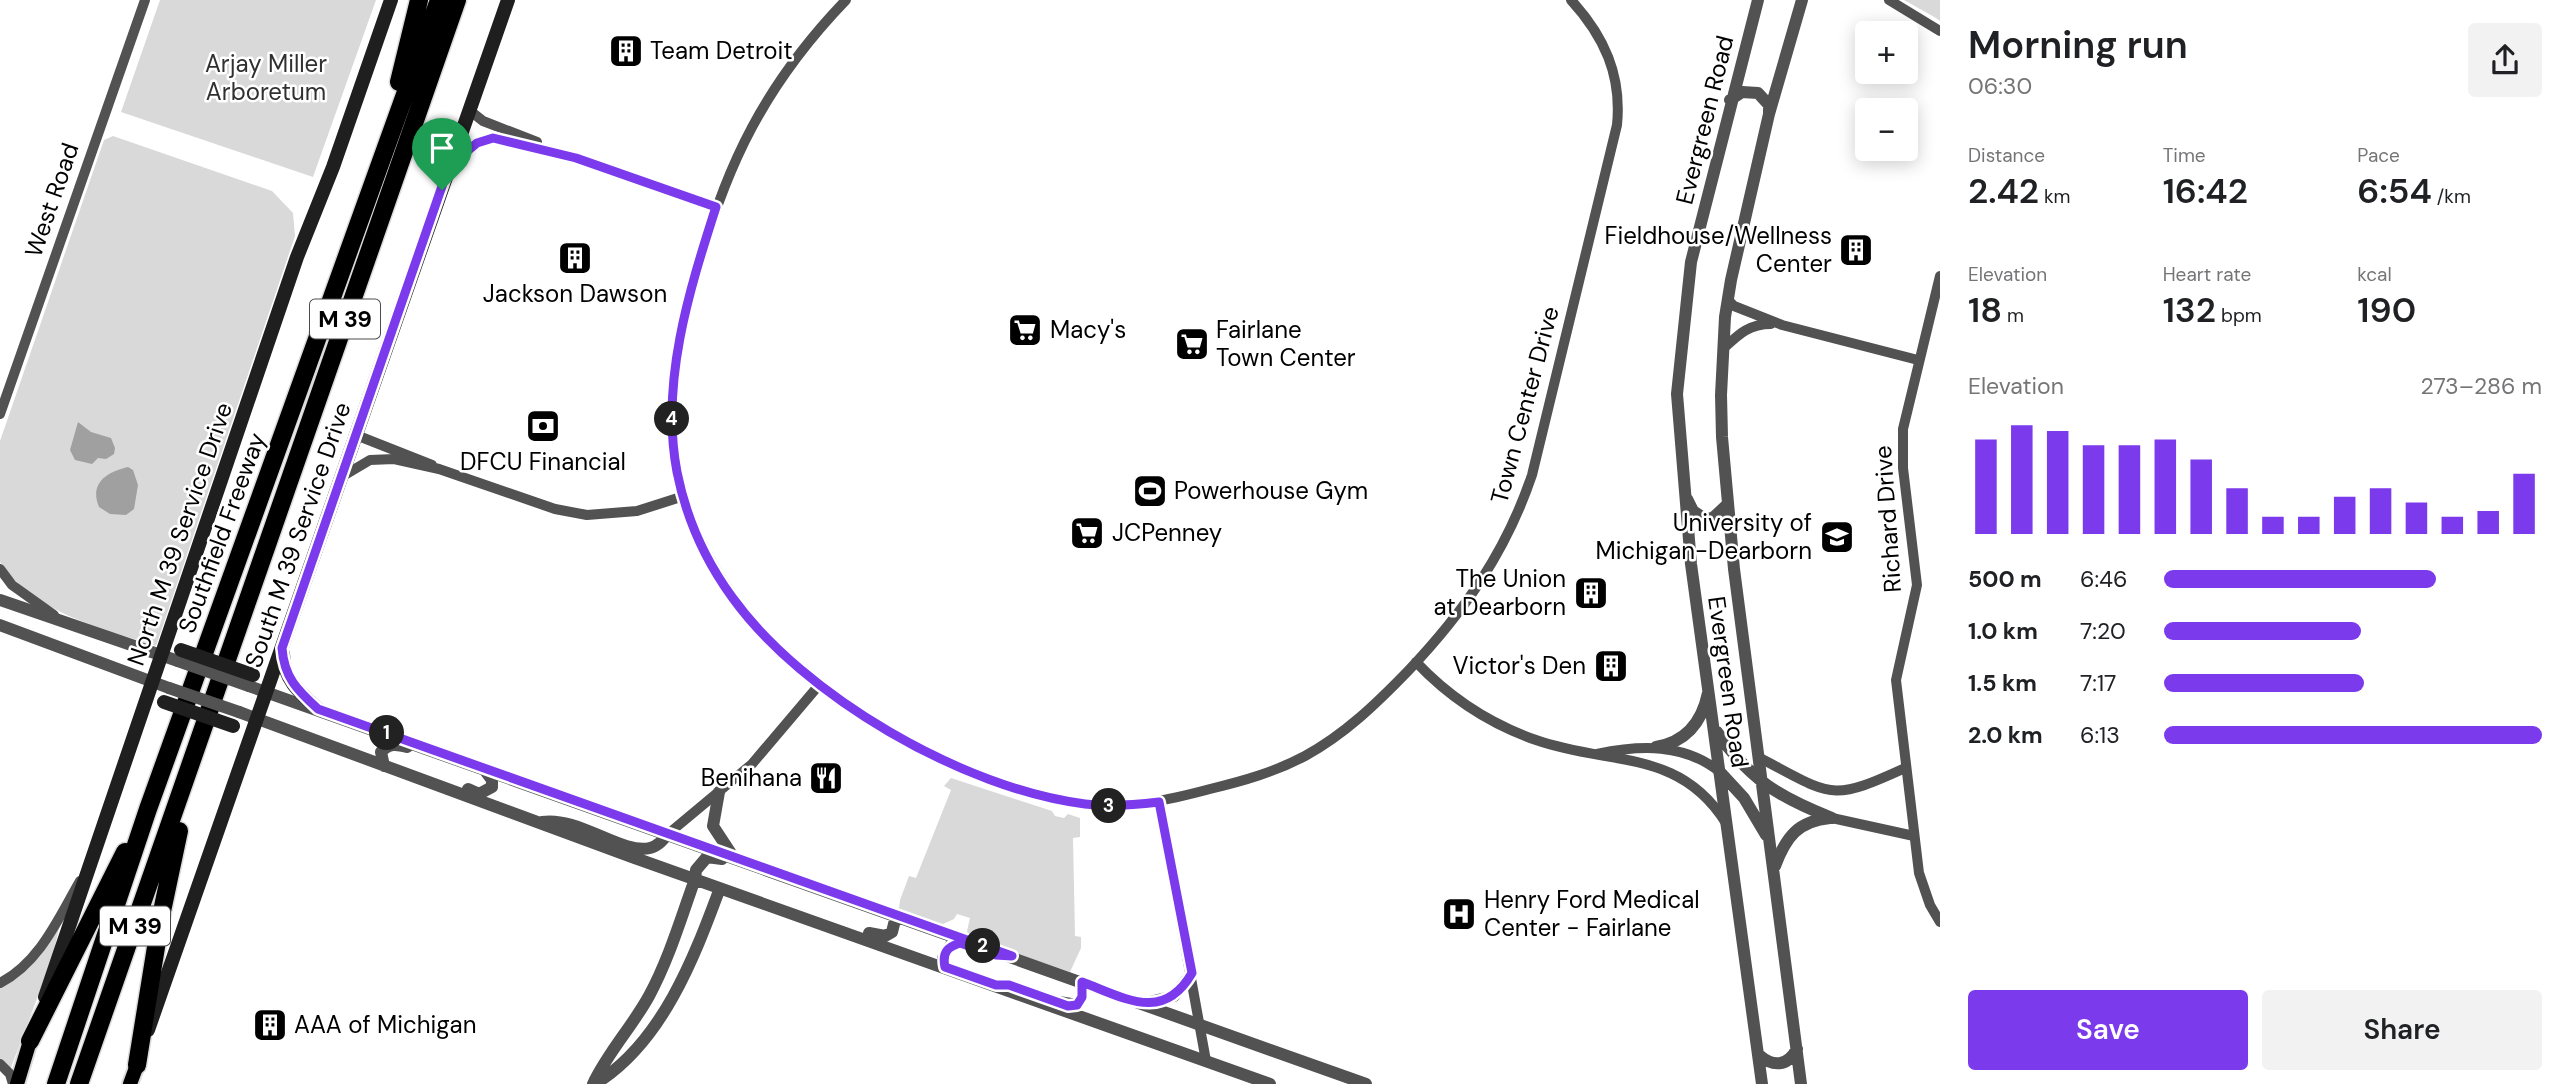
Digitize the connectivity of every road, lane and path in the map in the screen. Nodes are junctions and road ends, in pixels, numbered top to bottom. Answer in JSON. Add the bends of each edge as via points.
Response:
{"nodes":[{"id":1,"x":145,"y":0,"type":"edge"},
{"id":2,"x":391,"y":0,"type":"edge"},
{"id":3,"x":419,"y":0,"type":"edge"},
{"id":4,"x":439,"y":0,"type":"edge"},
{"id":5,"x":457,"y":0,"type":"edge"},
{"id":6,"x":462,"y":0,"type":"edge"},
{"id":7,"x":508,"y":0,"type":"edge"},
{"id":8,"x":846,"y":0,"type":"edge"},
{"id":9,"x":1571,"y":0,"type":"edge"},
{"id":10,"x":1758,"y":0,"type":"edge"},
{"id":11,"x":1802,"y":0,"type":"edge"},
{"id":12,"x":1889,"y":0,"type":"edge"},
{"id":13,"x":1940,"y":31,"type":"edge"},
{"id":14,"x":444,"y":40,"type":"junction"},
{"id":15,"x":1730,"y":100,"type":"junction"},
{"id":16,"x":469,"y":110,"type":"junction"},
{"id":17,"x":1769,"y":114,"type":"junction"},
{"id":18,"x":573,"y":157,"type":"junction"},
{"id":19,"x":449,"y":166,"type":"junction"},
{"id":20,"x":368,"y":193,"type":"junction"},
{"id":21,"x":716,"y":207,"type":"junction"},
{"id":22,"x":1940,"y":276,"type":"edge"},
{"id":23,"x":1728,"y":300,"type":"junction"},
{"id":24,"x":1782,"y":325,"type":"junction"},
{"id":25,"x":1724,"y":348,"type":"junction"},
{"id":26,"x":1918,"y":360,"type":"junction"},
{"id":27,"x":0,"y":414,"type":"edge"},
{"id":28,"x":356,"y":435,"type":"junction"},
{"id":29,"x":439,"y":470,"type":"junction"},
{"id":30,"x":344,"y":475,"type":"junction"},
{"id":31,"x":684,"y":496,"type":"junction"},
{"id":32,"x":1685,"y":496,"type":"junction"},
{"id":33,"x":1728,"y":503,"type":"junction"},
{"id":34,"x":0,"y":569,"type":"edge"},
{"id":35,"x":0,"y":600,"type":"edge"},
{"id":36,"x":66,"y":623,"type":"junction"},
{"id":37,"x":0,"y":625,"type":"edge"},
{"id":38,"x":170,"y":635,"type":"junction"},
{"id":39,"x":282,"y":648,"type":"junction"},
{"id":40,"x":163,"y":656,"type":"junction"},
{"id":41,"x":179,"y":656,"type":"junction"},
{"id":42,"x":1416,"y":662,"type":"junction"},
{"id":43,"x":277,"y":665,"type":"junction"},
{"id":44,"x":251,"y":681,"type":"junction"},
{"id":45,"x":154,"y":682,"type":"junction"},
{"id":46,"x":819,"y":685,"type":"junction"},
{"id":47,"x":1709,"y":686,"type":"junction"},
{"id":48,"x":267,"y":693,"type":"junction"},
{"id":49,"x":167,"y":695,"type":"junction"},
{"id":50,"x":318,"y":709,"type":"junction"},
{"id":51,"x":143,"y":712,"type":"junction"},
{"id":52,"x":236,"y":719,"type":"junction"},
{"id":53,"x":258,"y":719,"type":"junction"},
{"id":54,"x":1714,"y":729,"type":"junction"},
{"id":55,"x":248,"y":745,"type":"junction"},
{"id":56,"x":1656,"y":747,"type":"junction"},
{"id":57,"x":435,"y":750,"type":"junction"},
{"id":58,"x":1594,"y":755,"type":"junction"},
{"id":59,"x":1760,"y":758,"type":"junction"},
{"id":60,"x":384,"y":766,"type":"junction"},
{"id":61,"x":191,"y":768,"type":"junction"},
{"id":62,"x":483,"y":768,"type":"junction"},
{"id":63,"x":1905,"y":768,"type":"junction"},
{"id":64,"x":401,"y":772,"type":"junction"},
{"id":65,"x":1720,"y":772,"type":"junction"},
{"id":66,"x":1763,"y":785,"type":"junction"},
{"id":67,"x":719,"y":792,"type":"junction"},
{"id":68,"x":1159,"y":802,"type":"junction"},
{"id":69,"x":148,"y":809,"type":"junction"},
{"id":70,"x":1832,"y":818,"type":"junction"},
{"id":71,"x":538,"y":823,"type":"junction"},
{"id":72,"x":1726,"y":824,"type":"junction"},
{"id":73,"x":668,"y":834,"type":"junction"},
{"id":74,"x":1914,"y":836,"type":"junction"},
{"id":75,"x":1770,"y":845,"type":"junction"},
{"id":76,"x":734,"y":858,"type":"junction"},
{"id":77,"x":87,"y":869,"type":"junction"},
{"id":78,"x":1773,"y":870,"type":"junction"},
{"id":79,"x":695,"y":879,"type":"junction"},
{"id":80,"x":720,"y":887,"type":"junction"},
{"id":81,"x":821,"y":889,"type":"junction"},
{"id":82,"x":789,"y":911,"type":"junction"},
{"id":83,"x":895,"y":916,"type":"junction"},
{"id":84,"x":1940,"y":922,"type":"edge"},
{"id":85,"x":678,"y":927,"type":"junction"},
{"id":86,"x":702,"y":935,"type":"junction"},
{"id":87,"x":1012,"y":956,"type":"junction"},
{"id":88,"x":945,"y":967,"type":"junction"},
{"id":89,"x":1192,"y":973,"type":"junction"},
{"id":90,"x":659,"y":976,"type":"junction"},
{"id":91,"x":1082,"y":982,"type":"junction"},
{"id":92,"x":0,"y":983,"type":"edge"},
{"id":93,"x":996,"y":985,"type":"junction"},
{"id":94,"x":668,"y":1002,"type":"junction"},
{"id":95,"x":1138,"y":1002,"type":"junction"},
{"id":96,"x":638,"y":1016,"type":"junction"},
{"id":97,"x":1200,"y":1024,"type":"junction"},
{"id":98,"x":652,"y":1027,"type":"junction"},
{"id":99,"x":30,"y":1041,"type":"junction"},
{"id":100,"x":1797,"y":1049,"type":"junction"},
{"id":101,"x":1759,"y":1055,"type":"junction"},
{"id":102,"x":1206,"y":1061,"type":"junction"},
{"id":103,"x":0,"y":1064,"type":"edge"},
{"id":104,"x":137,"y":1065,"type":"junction"},
{"id":105,"x":15,"y":1084,"type":"edge"},
{"id":106,"x":56,"y":1084,"type":"edge"},
{"id":107,"x":79,"y":1084,"type":"edge"},
{"id":108,"x":130,"y":1084,"type":"edge"},
{"id":109,"x":594,"y":1084,"type":"edge"},
{"id":110,"x":1270,"y":1084,"type":"edge"},
{"id":111,"x":1366,"y":1084,"type":"edge"},
{"id":112,"x":1762,"y":1084,"type":"edge"},
{"id":113,"x":1801,"y":1084,"type":"edge"}],
"edges":[{"from":1,"to":27,"type":"street","name":"West Road"},
{"from":2,"to":38,"type":"main road","name":"North M 39 Service Drive","via":[[297,257]]},
{"from":3,"to":20,"type":"highway"},
{"from":4,"to":20,"type":"highway","name":"Southfield Freeway","number":"M 39"},
{"from":5,"to":14,"type":"highway","name":"Southfield Freeway","number":"M 39"},
{"from":6,"to":14,"type":"highway"},
{"from":7,"to":16,"type":"main road","name":"South M 39 Service Drive"},
{"from":8,"to":21,"type":"street","name":"Town Center Drive","via":[[766,100],[740,146]]},
{"from":9,"to":42,"type":"street","name":"Town Center Drive","via":[[1601,38],[1612,65],[1618,102],[1615,136],[1524,499],[1481,584],[1450,627]]},
{"from":10,"to":15,"type":"street","name":"Evergreen Road"},
{"from":11,"to":17,"type":"street","name":"Evergreen Road"},
{"from":12,"to":13,"type":"street"},
{"from":14,"to":61,"type":"highway","name":"Southfield Freeway","number":"M 39","via":[[263,550]]},
{"from":15,"to":17,"type":"street","via":[[1742,92],[1758,93],[1769,105]]},
{"from":15,"to":32,"type":"street","name":"Evergreen Road","via":[[1691,262],[1680,346],[1677,394]]},
{"from":16,"to":18,"type":"street","via":[[483,121]]},
{"from":16,"to":19,"type":"main road","name":"South M 39 Service Drive"},
{"from":17,"to":23,"type":"street","name":"Evergreen Road"},
{"from":18,"to":19,"type":"street","via":[[493,138],[477,143]]},
{"from":18,"to":21,"type":"street"},
{"from":19,"to":28,"type":"main road","name":"South M 39 Service Drive"},
{"from":20,"to":69,"type":"highway","name":"Southfield Freeway","number":"M 39"},
{"from":21,"to":31,"type":"street","name":"Town Center Drive","via":[[674,378],[673,440]]},
{"from":22,"to":26,"type":"street","name":"Richard Drive"},
{"from":23,"to":24,"type":"street"},
{"from":23,"to":25,"type":"street","name":"Evergreen Road"},
{"from":24,"to":25,"type":"street","via":[[1757,324]]},
{"from":24,"to":26,"type":"street"},
{"from":25,"to":33,"type":"street","name":"Evergreen Road","via":[[1722,437]]},
{"from":26,"to":63,"type":"street","name":"Richard Drive","via":[[1903,443],[1917,585],[1896,680]]},
{"from":28,"to":29,"type":"street"},
{"from":28,"to":30,"type":"main road","name":"South M 39 Service Drive"},
{"from":29,"to":30,"type":"street","via":[[384,457]]},
{"from":29,"to":31,"type":"street","via":[[555,509],[587,515],[637,511]]},
{"from":30,"to":39,"type":"main road","name":"South M 39 Service Drive"},
{"from":31,"to":46,"type":"street","name":"Town Center Drive","via":[[701,545],[733,599],[772,643]]},
{"from":32,"to":33,"type":"street","via":[[1692,511],[1705,519],[1713,518]]},
{"from":32,"to":47,"type":"street","name":"Evergreen Road"},
{"from":33,"to":59,"type":"street","name":"Evergreen Road"},
{"from":34,"to":36,"type":"street","via":[[12,585]]},
{"from":35,"to":36,"type":"street"},
{"from":36,"to":40,"type":"street"},
{"from":37,"to":45,"type":"street"},
{"from":38,"to":40,"type":"main road","name":"North M 39 Service Drive"},
{"from":38,"to":41,"type":"main road"},
{"from":39,"to":43,"type":"main road","name":"South M 39 Service Drive"},
{"from":39,"to":50,"type":"main road","via":[[285,671],[294,687]]},
{"from":40,"to":41,"type":"street"},
{"from":40,"to":45,"type":"main road","name":"North M 39 Service Drive"},
{"from":41,"to":44,"type":"main road","bridge":true},
{"from":42,"to":58,"type":"street","via":[[1442,688],[1488,719],[1536,740]]},
{"from":42,"to":68,"type":"street","name":"Town Center Drive","via":[[1356,722],[1305,756],[1264,774]]},
{"from":43,"to":44,"type":"main road"},
{"from":43,"to":48,"type":"main road","name":"South M 39 Service Drive"},
{"from":44,"to":48,"type":"street"},
{"from":45,"to":49,"type":"street"},
{"from":45,"to":51,"type":"main road","name":"North M 39 Service Drive"},
{"from":46,"to":67,"type":"street","via":[[773,743]]},
{"from":46,"to":68,"type":"street","name":"Town Center Drive","via":[[915,745],[1014,787],[1089,805]]},
{"from":47,"to":54,"type":"street","name":"Evergreen Road"},
{"from":47,"to":56,"type":"street","via":[[1703,712],[1693,728],[1676,741]]},
{"from":48,"to":50,"type":"street"},
{"from":48,"to":53,"type":"main road","name":"South M 39 Service Drive"},
{"from":49,"to":51,"type":"main road"},
{"from":49,"to":52,"type":"main road","bridge":true},
{"from":50,"to":57,"type":"street"},
{"from":51,"to":77,"type":"main road","name":"North M 39 Service Drive"},
{"from":52,"to":53,"type":"street"},
{"from":52,"to":55,"type":"main road"},
{"from":53,"to":55,"type":"main road","name":"South M 39 Service Drive"},
{"from":53,"to":60,"type":"street"},
{"from":54,"to":65,"type":"street","name":"Evergreen Road"},
{"from":54,"to":66,"type":"street"},
{"from":55,"to":104,"type":"main road","name":"South M 39 Service Drive"},
{"from":56,"to":58,"type":"street"},
{"from":56,"to":65,"type":"street","via":[[1691,756]]},
{"from":57,"to":60,"type":"street","via":[[386,746],[381,752]]},
{"from":57,"to":62,"type":"street"},
{"from":58,"to":72,"type":"street","via":[[1652,764],[1678,774],[1705,795]]},
{"from":59,"to":63,"type":"street","via":[[1829,791],[1852,791]]},
{"from":59,"to":66,"type":"street","name":"Evergreen Road"},
{"from":60,"to":64,"type":"street"},
{"from":61,"to":104,"type":"highway"},
{"from":61,"to":107,"type":"highway","name":"Southfield Freeway","number":"M 39"},
{"from":62,"to":64,"type":"street","via":[[492,786],[480,794],[416,771]]},
{"from":62,"to":73,"type":"street"},
{"from":63,"to":74,"type":"street","name":"Richard Drive"},
{"from":64,"to":71,"type":"street"},
{"from":65,"to":72,"type":"street","name":"Evergreen Road"},
{"from":65,"to":75,"type":"street","via":[[1745,798]]},
{"from":66,"to":70,"type":"street"},
{"from":66,"to":75,"type":"street","name":"Evergreen Road"},
{"from":67,"to":73,"type":"street"},
{"from":67,"to":76,"type":"street","via":[[713,827]]},
{"from":68,"to":89,"type":"street"},
{"from":69,"to":99,"type":"highway"},
{"from":69,"to":106,"type":"highway","name":"Southfield Freeway","number":"M 39"},
{"from":70,"to":74,"type":"street"},
{"from":70,"to":78,"type":"street","via":[[1797,828]]},
{"from":71,"to":73,"type":"street","via":[[558,820],[638,848],[657,845]]},
{"from":71,"to":79,"type":"street"},
{"from":72,"to":101,"type":"street","name":"Evergreen Road"},
{"from":73,"to":76,"type":"street"},
{"from":74,"to":84,"type":"street","name":"Richard Drive","via":[[1922,884]]},
{"from":75,"to":78,"type":"street","name":"Evergreen Road"},
{"from":76,"to":81,"type":"street"},
{"from":77,"to":92,"type":"street","via":[[38,951],[21,970]]},
{"from":77,"to":99,"type":"main road","name":"North M 39 Service Drive"},
{"from":78,"to":100,"type":"street","name":"Evergreen Road"},
{"from":79,"to":80,"type":"street"},
{"from":79,"to":81,"type":"street","via":[[701,862],[716,857],[799,887]]},
{"from":79,"to":85,"type":"street"},
{"from":80,"to":82,"type":"street"},
{"from":80,"to":86,"type":"street"},
{"from":81,"to":83,"type":"street"},
{"from":82,"to":83,"type":"street","via":[[806,910],[877,936],[892,932]]},
{"from":82,"to":88,"type":"street"},
{"from":83,"to":87,"type":"street"},
{"from":85,"to":86,"type":"street"},
{"from":85,"to":90,"type":"street"},
{"from":86,"to":94,"type":"street"},
{"from":87,"to":88,"type":"street","via":[[960,943],[947,949]]},
{"from":87,"to":91,"type":"street"},
{"from":88,"to":93,"type":"street"},
{"from":89,"to":95,"type":"street","via":[[1174,996]]},
{"from":89,"to":97,"type":"street"},
{"from":90,"to":94,"type":"street","via":[[660,991]]},
{"from":90,"to":96,"type":"street"},
{"from":91,"to":93,"type":"street","via":[[1082,997],[1077,1005],[1068,1006],[1009,985]]},
{"from":91,"to":95,"type":"street"},
{"from":93,"to":102,"type":"street"},
{"from":94,"to":98,"type":"street"},
{"from":95,"to":97,"type":"street"},
{"from":96,"to":98,"type":"street"},
{"from":96,"to":109,"type":"street","via":[[603,1061]]},
{"from":97,"to":102,"type":"street"},
{"from":97,"to":111,"type":"street"},
{"from":98,"to":109,"type":"street","via":[[615,1072]]},
{"from":99,"to":105,"type":"main road","name":"North M 39 Service Drive"},
{"from":100,"to":101,"type":"street","via":[[1784,1063],[1775,1065]]},
{"from":100,"to":113,"type":"street","name":"Evergreen Road"},
{"from":101,"to":112,"type":"street","name":"Evergreen Road"},
{"from":102,"to":110,"type":"street"},
{"from":103,"to":105,"type":"street"},
{"from":104,"to":108,"type":"main road","name":"South M 39 Service Drive"}]}
